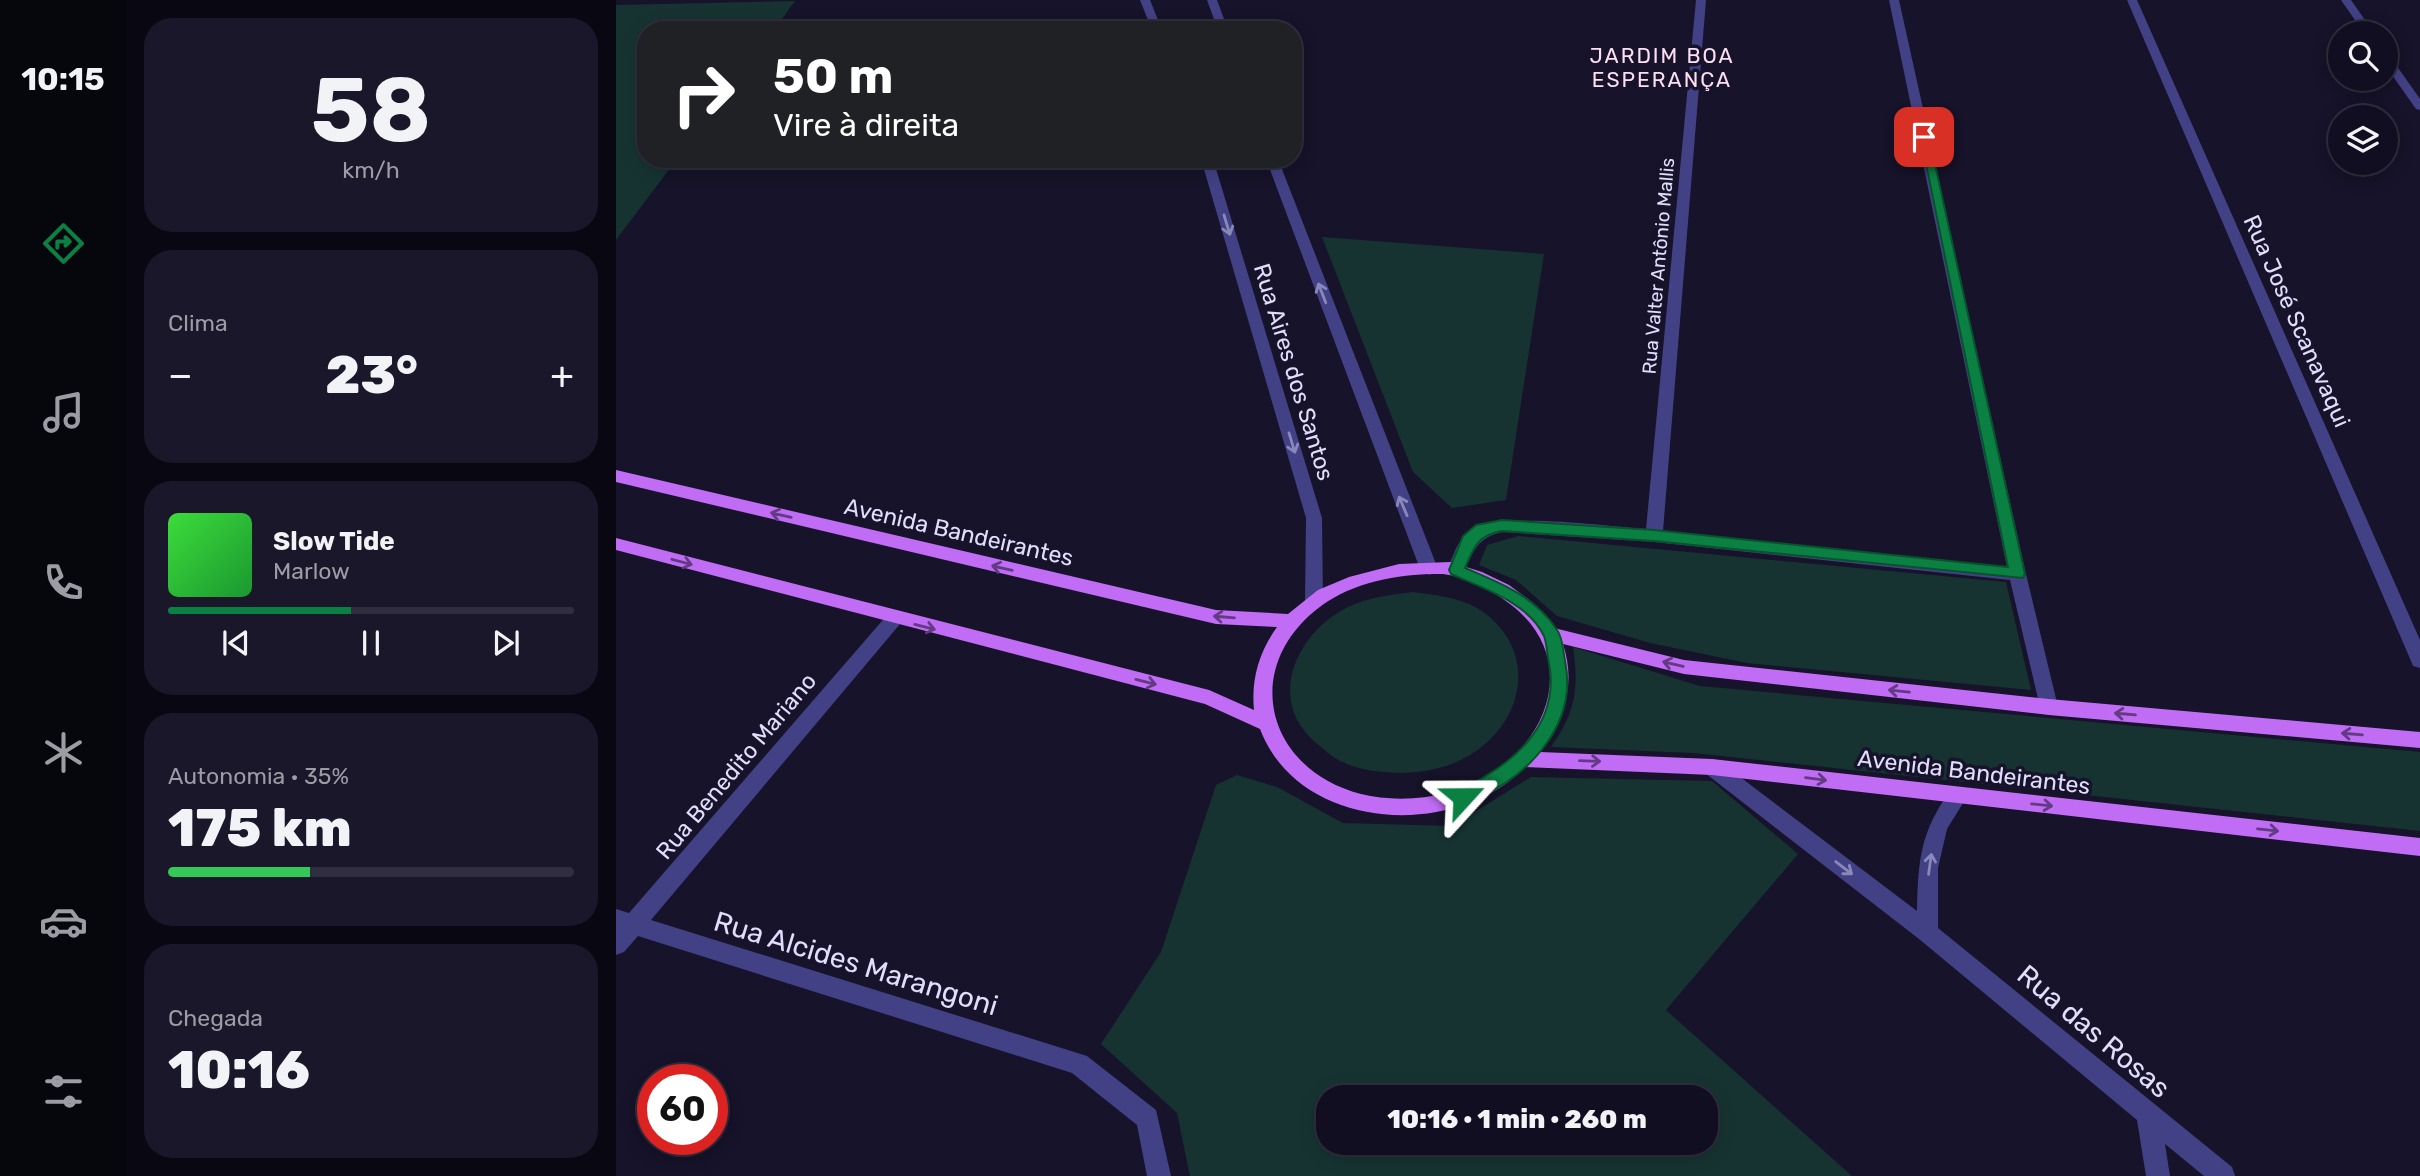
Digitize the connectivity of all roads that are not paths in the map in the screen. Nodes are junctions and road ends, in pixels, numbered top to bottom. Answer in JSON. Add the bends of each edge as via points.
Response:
{"nodes":[{"id":1,"x":1145,"y":0,"type":"edge"},
{"id":2,"x":1212,"y":0,"type":"edge"},
{"id":3,"x":1701,"y":0,"type":"edge"},
{"id":4,"x":1894,"y":0,"type":"edge"},
{"id":5,"x":2132,"y":0,"type":"edge"},
{"id":6,"x":2346,"y":0,"type":"edge"},
{"id":7,"x":1153,"y":21,"type":"edge"},
{"id":8,"x":1220,"y":21,"type":"edge"},
{"id":9,"x":2361,"y":21,"type":"edge"},
{"id":10,"x":2398,"y":76,"type":"edge"},
{"id":11,"x":2420,"y":107,"type":"edge"},
{"id":12,"x":1210,"y":168,"type":"edge"},
{"id":13,"x":1275,"y":168,"type":"edge"},
{"id":14,"x":616,"y":476,"type":"edge"},
{"id":15,"x":1654,"y":536,"type":"junction"},
{"id":16,"x":616,"y":544,"type":"edge"},
{"id":17,"x":1429,"y":569,"type":"junction"},
{"id":18,"x":1457,"y":570,"type":"junction"},
{"id":19,"x":2017,"y":574,"type":"junction"},
{"id":20,"x":1314,"y":602,"type":"junction"},
{"id":21,"x":894,"y":619,"type":"junction"},
{"id":22,"x":1292,"y":621,"type":"junction"},
{"id":23,"x":1551,"y":634,"type":"junction"},
{"id":24,"x":2420,"y":661,"type":"edge"},
{"id":25,"x":2049,"y":707,"type":"junction"},
{"id":26,"x":1265,"y":723,"type":"junction"},
{"id":27,"x":2420,"y":740,"type":"edge"},
{"id":28,"x":1521,"y":759,"type":"junction"},
{"id":29,"x":1712,"y":767,"type":"junction"},
{"id":30,"x":1958,"y":795,"type":"junction"},
{"id":31,"x":2420,"y":848,"type":"edge"},
{"id":32,"x":625,"y":921,"type":"edge"},
{"id":33,"x":1927,"y":932,"type":"junction"},
{"id":34,"x":616,"y":945,"type":"edge"},
{"id":35,"x":2148,"y":1115,"type":"junction"},
{"id":36,"x":1159,"y":1176,"type":"edge"},
{"id":37,"x":2158,"y":1176,"type":"edge"},
{"id":38,"x":2223,"y":1176,"type":"edge"}],
"edges":[{"from":1,"to":7,"type":"street"},
{"from":2,"to":8,"type":"street"},
{"from":3,"to":15,"type":"street","name":"Rua Valter Antônio Mallis"},
{"from":4,"to":19,"type":"street"},
{"from":5,"to":24,"type":"street","name":"Rua José Scanavaqui"},
{"from":6,"to":9,"type":"street"},
{"from":10,"to":11,"type":"street"},
{"from":12,"to":20,"type":"street","name":"Rua Aires dos Santos","one_way":true,"via":[[1314,518]]},
{"from":17,"to":13,"type":"street","name":"Rua Aires dos Santos","one_way":true},
{"from":22,"to":14,"type":"main road","name":"Avenida Bandeirantes","one_way":true,"via":[[1216,617]]},
{"from":15,"to":18,"type":"street","via":[[1502,526],[1482,529],[1469,540]]},
{"from":15,"to":19,"type":"street"},
{"from":16,"to":21,"type":"main road","one_way":true},
{"from":17,"to":18,"type":"main road"},
{"from":17,"to":20,"type":"main road","via":[[1368,576]]},
{"from":18,"to":23,"type":"main road","via":[[1512,595]]},
{"from":19,"to":25,"type":"street"},
{"from":20,"to":22,"type":"main road"},
{"from":21,"to":26,"type":"main road","one_way":true,"via":[[1209,698]]},
{"from":21,"to":32,"type":"street","name":"Rua Benedito Mariano"},
{"from":22,"to":26,"type":"main road","via":[[1264,669]]},
{"from":25,"to":23,"type":"main road","one_way":true,"via":[[1684,667]]},
{"from":23,"to":28,"type":"main road","via":[[1561,684],[1557,710],[1544,737]]},
{"from":27,"to":25,"type":"main road","one_way":true},
{"from":26,"to":28,"type":"main road","via":[[1277,748],[1297,771],[1324,788],[1390,807],[1463,797],[1496,782]]},
{"from":28,"to":29,"type":"main road","name":"Avenida Bandeirantes","one_way":true},
{"from":29,"to":30,"type":"main road","name":"Avenida Bandeirantes","one_way":true},
{"from":29,"to":33,"type":"street","name":"Rua das Rosas","one_way":true},
{"from":30,"to":31,"type":"main road","name":"Avenida Bandeirantes","one_way":true},
{"from":33,"to":30,"type":"street","one_way":true,"via":[[1928,868],[1937,827]]},
{"from":32,"to":34,"type":"street","name":"Rua Benedito Mariano"},
{"from":32,"to":36,"type":"street","name":"Rua Alcides Marangoni","via":[[1079,1064],[1148,1118]]},
{"from":33,"to":35,"type":"street","name":"Rua das Rosas"},
{"from":35,"to":37,"type":"street"},
{"from":35,"to":38,"type":"street","name":"Rua das Rosas"}]}
